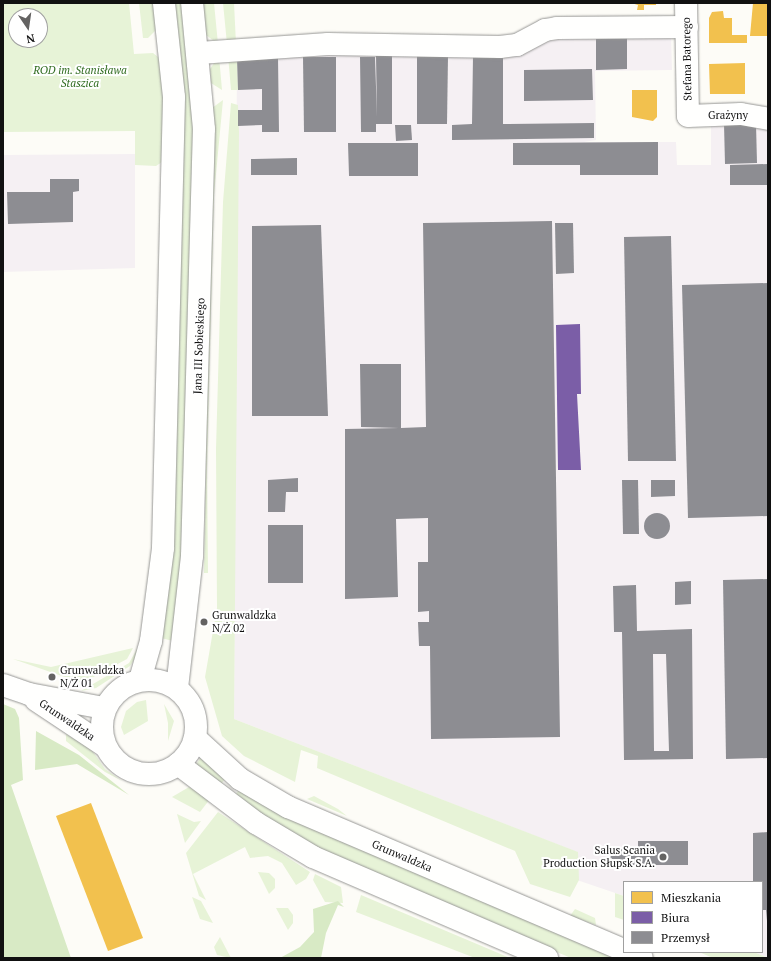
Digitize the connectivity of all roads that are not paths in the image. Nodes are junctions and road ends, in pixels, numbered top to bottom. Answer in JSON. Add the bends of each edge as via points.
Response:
{"nodes":[{"id":1,"x":164,"y":3,"type":"edge"},
{"id":2,"x":192,"y":3,"type":"edge"},
{"id":3,"x":686,"y":3,"type":"edge"},
{"id":4,"x":687,"y":27,"type":"junction"},
{"id":5,"x":199,"y":53,"type":"junction"},
{"id":6,"x":688,"y":116,"type":"joint"},
{"id":7,"x":768,"y":119,"type":"edge"},
{"id":8,"x":140,"y":680,"type":"junction"},
{"id":9,"x":3,"y":685,"type":"edge"},
{"id":10,"x":177,"y":688,"type":"junction"},
{"id":11,"x":29,"y":694,"type":"junction"},
{"id":12,"x":104,"y":708,"type":"junction"},
{"id":13,"x":195,"y":738,"type":"junction"},
{"id":14,"x":105,"y":746,"type":"junction"},
{"id":15,"x":178,"y":764,"type":"junction"},
{"id":16,"x":623,"y":950,"type":"edge"},
{"id":17,"x":630,"y":953,"type":"edge"},
{"id":18,"x":547,"y":958,"type":"edge"},
{"id":19,"x":642,"y":958,"type":"edge"}],
"edges":[{"from":1,"to":8,"type":"street","via":[[174,97],[163,548],[154,626]]},
{"from":2,"to":5,"type":"street","name":"Jana III Sobieskiego"},
{"from":3,"to":4,"type":"street","name":"Stefana Batorego"},
{"from":4,"to":5,"type":"street","via":[[557,28],[509,46],[328,44]]},
{"from":4,"to":6,"type":"street","name":"Stefana Batorego"},
{"from":5,"to":10,"type":"street","name":"Jana III Sobieskiego","via":[[204,129],[192,556]]},
{"from":6,"to":7,"type":"street","name":"Grażyny","via":[[741,114]]},
{"from":8,"to":10,"type":"street","via":[[153,679]]},
{"from":8,"to":12,"type":"street","via":[[125,685]]},
{"from":9,"to":11,"type":"street","name":"Grunwaldzka"},
{"from":10,"to":13,"type":"street","via":[[193,710]]},
{"from":11,"to":12,"type":"street","name":"Grunwaldzka"},
{"from":11,"to":14,"type":"street","name":"Grunwaldzka"},
{"from":12,"to":14,"type":"street","via":[[101,721]]},
{"from":13,"to":15,"type":"street"},
{"from":13,"to":16,"type":"street","name":"Grunwaldzka","via":[[240,779],[288,807]]},
{"from":14,"to":15,"type":"street","via":[[119,765],[141,774],[162,772]]},
{"from":15,"to":18,"type":"street","via":[[256,823],[313,857]]},
{"from":17,"to":19,"type":"street"}]}
